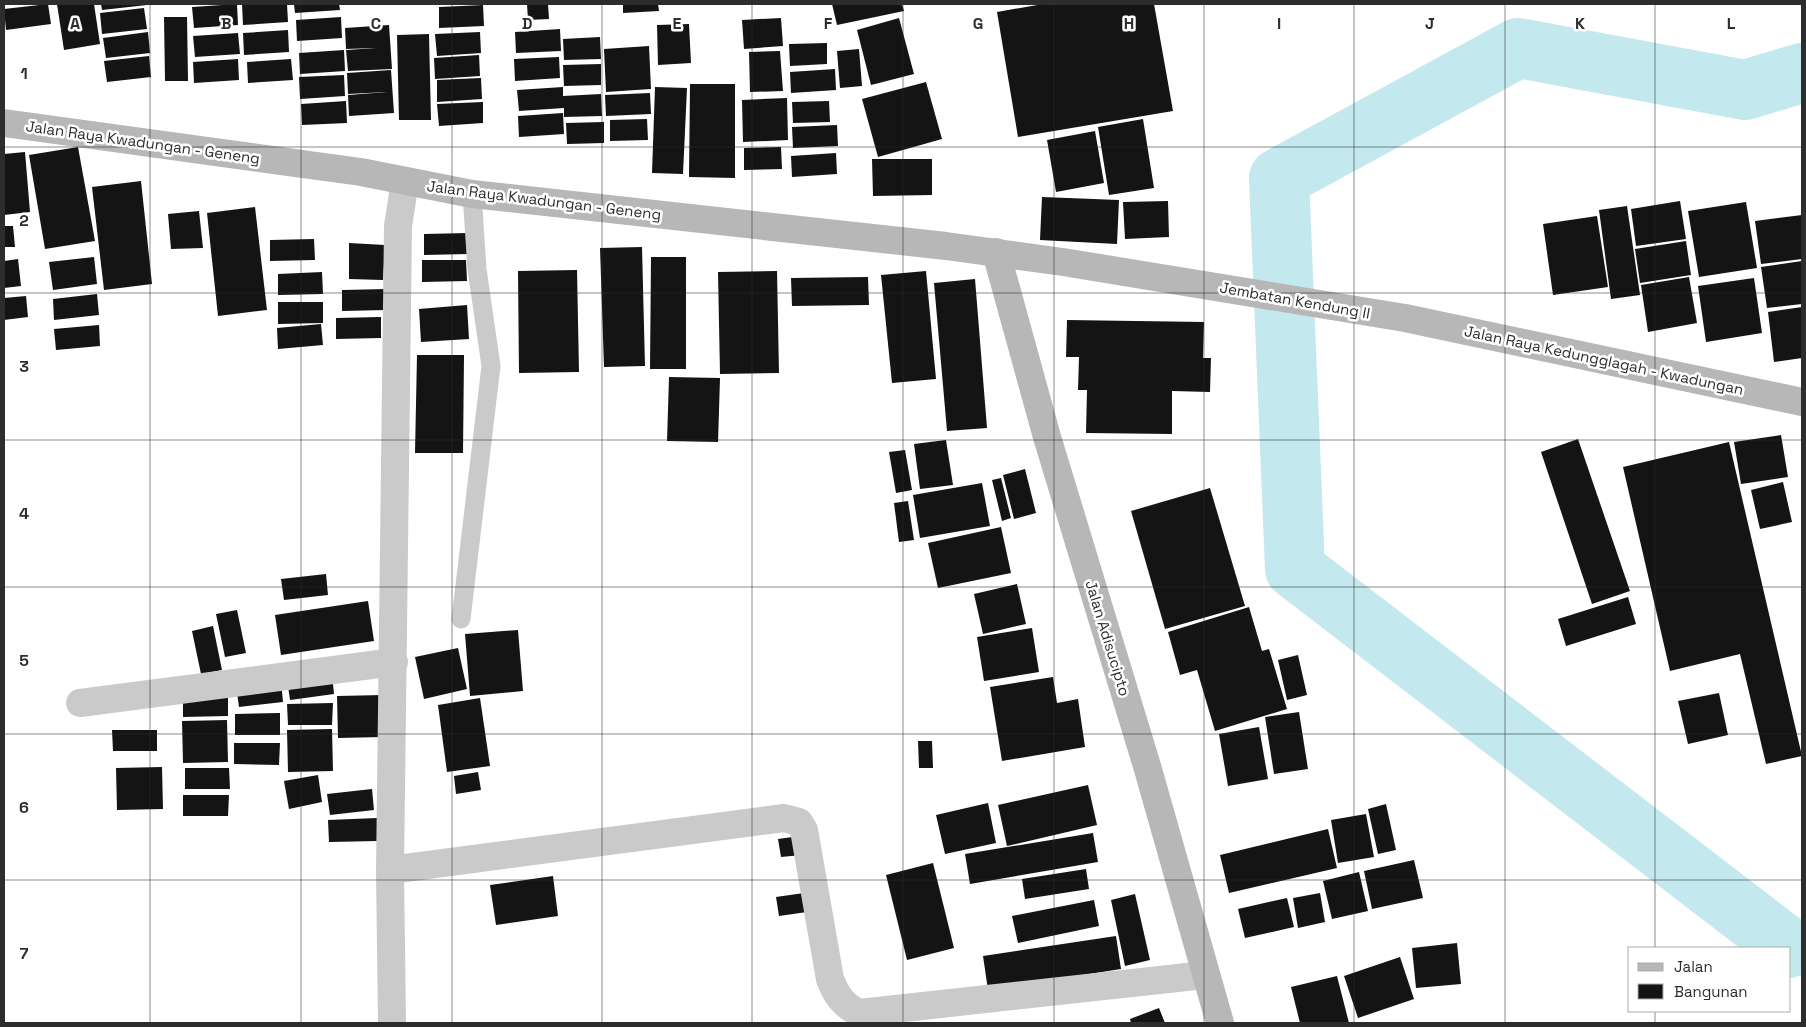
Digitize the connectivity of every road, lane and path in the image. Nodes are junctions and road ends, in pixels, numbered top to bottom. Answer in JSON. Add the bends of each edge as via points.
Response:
{"nodes":[{"id":1,"x":4,"y":123,"type":"edge"},
{"id":2,"x":405,"y":181,"type":"junction"},
{"id":3,"x":472,"y":194,"type":"junction"},
{"id":4,"x":996,"y":252,"type":"junction"},
{"id":5,"x":1186,"y":281,"type":"joint"},
{"id":6,"x":1405,"y":318,"type":"joint"},
{"id":7,"x":1802,"y":402,"type":"edge"},
{"id":8,"x":461,"y":619,"type":"dead end"},
{"id":9,"x":394,"y":662,"type":"junction"},
{"id":10,"x":80,"y":704,"type":"dead end"},
{"id":11,"x":390,"y":870,"type":"junction"},
{"id":12,"x":1205,"y":976,"type":"junction"},
{"id":13,"x":392,"y":1023,"type":"edge"},
{"id":14,"x":1220,"y":1023,"type":"edge"}],
"edges":[{"from":1,"to":2,"type":"main road","name":"Jalan Raya Kwadungan - Geneng","via":[[361,172]]},
{"from":2,"to":3,"type":"main road","name":"Jalan Raya Kwadungan - Geneng"},
{"from":2,"to":9,"type":"street","via":[[398,226]]},
{"from":3,"to":4,"type":"main road","name":"Jalan Raya Kwadungan - Geneng"},
{"from":3,"to":8,"type":"lane","via":[[477,269],[492,366]]},
{"from":4,"to":5,"type":"main road","name":"Jalan Raya Kwadungan - Geneng"},
{"from":4,"to":12,"type":"main road","name":"Jalan Adisucipto","via":[[1047,437],[1147,766]]},
{"from":5,"to":6,"type":"main road","name":"Jembatan Kendung II"},
{"from":6,"to":7,"type":"main road","name":"Jalan Raya Kedungglagah - Kwadungan"},
{"from":9,"to":10,"type":"street"},
{"from":9,"to":11,"type":"street"},
{"from":11,"to":12,"type":"street","via":[[784,818],[800,822],[804,830],[830,979],[836,995],[859,1013]]},
{"from":11,"to":13,"type":"street"},
{"from":12,"to":14,"type":"main road","name":"Jalan Adisucipto"}]}
